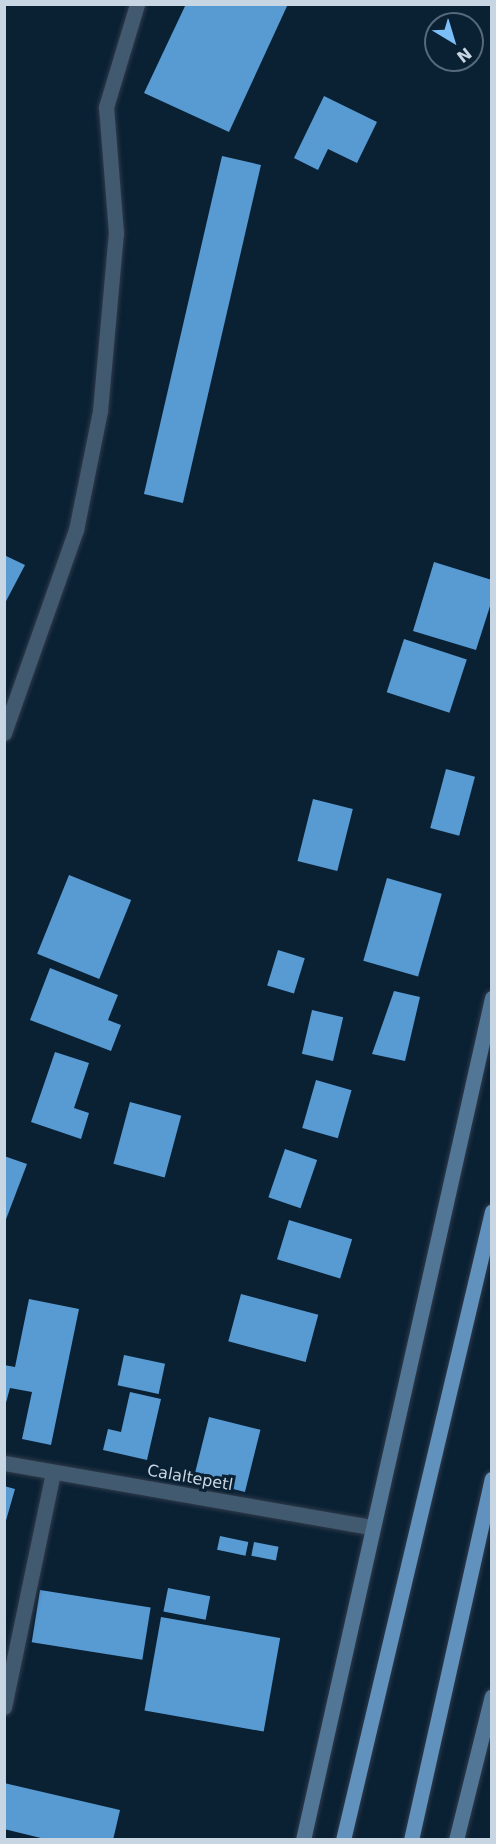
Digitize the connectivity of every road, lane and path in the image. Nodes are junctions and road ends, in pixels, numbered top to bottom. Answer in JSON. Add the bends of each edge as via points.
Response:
{"nodes":[{"id":1,"x":137,"y":4,"type":"edge"},
{"id":2,"x":4,"y":733,"type":"edge"},
{"id":3,"x":492,"y":998,"type":"edge"},
{"id":4,"x":492,"y":1212,"type":"edge"},
{"id":5,"x":4,"y":1463,"type":"edge"},
{"id":6,"x":52,"y":1473,"type":"junction"},
{"id":7,"x":492,"y":1479,"type":"edge"},
{"id":8,"x":370,"y":1527,"type":"junction"},
{"id":9,"x":492,"y":1696,"type":"edge"},
{"id":10,"x":4,"y":1707,"type":"edge"},
{"id":11,"x":303,"y":1839,"type":"edge"},
{"id":12,"x":343,"y":1839,"type":"edge"},
{"id":13,"x":411,"y":1839,"type":"edge"},
{"id":14,"x":456,"y":1839,"type":"edge"}],
"edges":[{"from":1,"to":2,"type":"street","via":[[106,107],[116,233],[100,411],[76,530]]},
{"from":3,"to":8,"type":"street"},
{"from":4,"to":12,"type":"main road"},
{"from":5,"to":6,"type":"street","name":"Calaltepetl"},
{"from":6,"to":8,"type":"street","name":"Calaltepetl"},
{"from":6,"to":10,"type":"street"},
{"from":7,"to":13,"type":"main road"},
{"from":8,"to":11,"type":"street"},
{"from":9,"to":14,"type":"street"}]}
